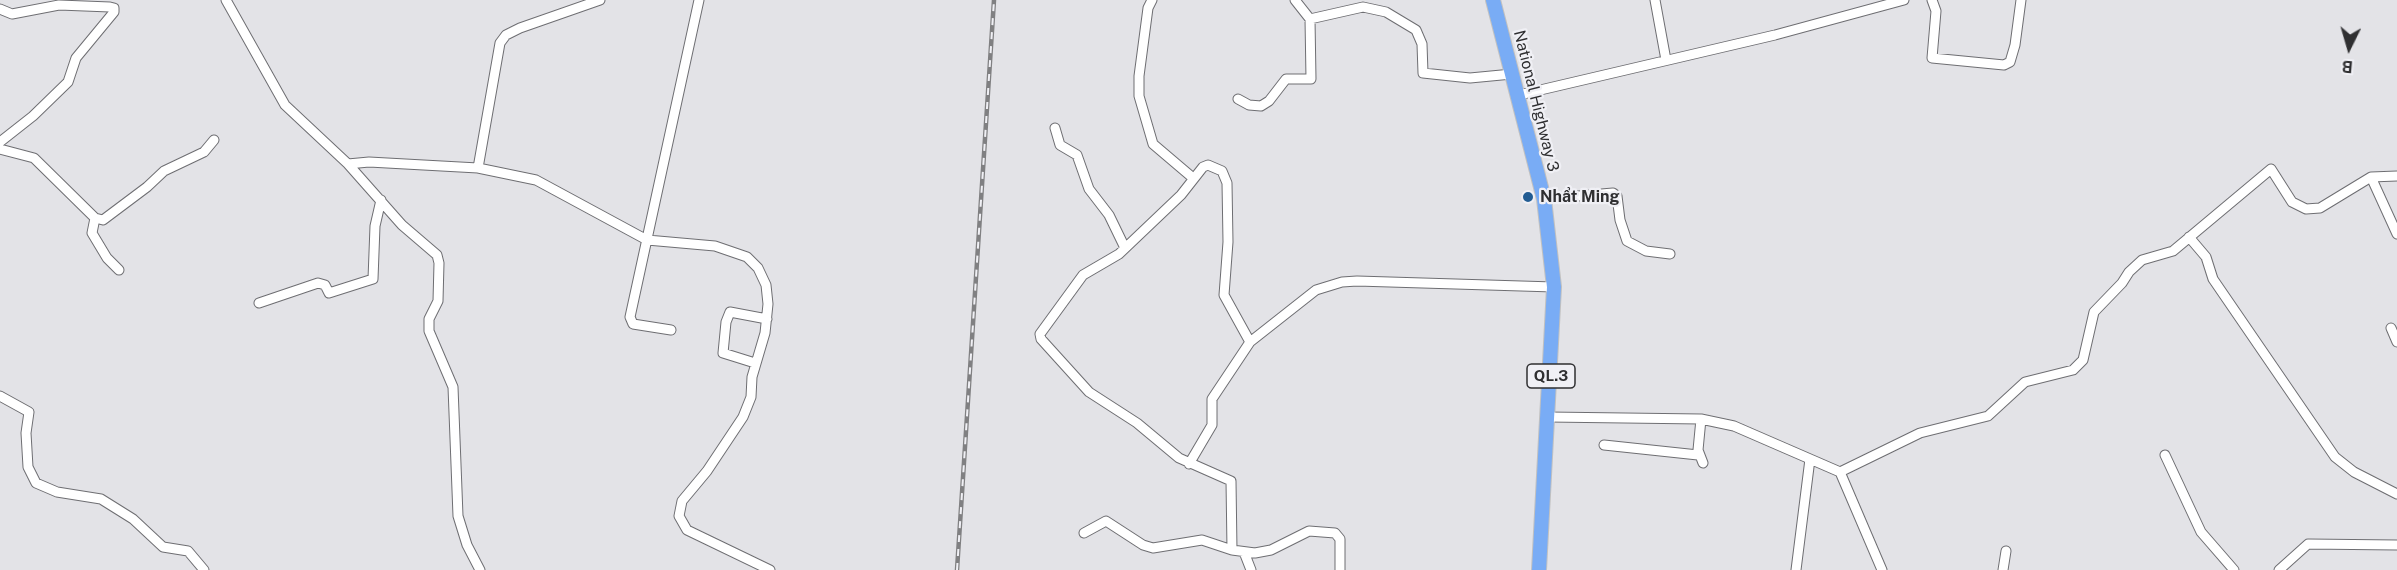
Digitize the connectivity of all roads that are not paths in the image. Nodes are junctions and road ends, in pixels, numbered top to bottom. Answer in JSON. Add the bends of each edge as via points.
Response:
{"nodes":[{"id":1,"x":226,"y":0,"type":"edge"},
{"id":2,"x":600,"y":0,"type":"edge"},
{"id":3,"x":699,"y":0,"type":"edge"},
{"id":4,"x":1152,"y":0,"type":"edge"},
{"id":5,"x":1295,"y":0,"type":"edge"},
{"id":6,"x":1493,"y":0,"type":"edge"},
{"id":7,"x":1655,"y":0,"type":"edge"},
{"id":8,"x":1904,"y":0,"type":"edge"},
{"id":9,"x":1932,"y":0,"type":"edge"},
{"id":10,"x":2022,"y":0,"type":"edge"},
{"id":11,"x":1883,"y":2,"type":"edge"},
{"id":12,"x":0,"y":9,"type":"edge"},
{"id":13,"x":1310,"y":19,"type":"junction"},
{"id":14,"x":1666,"y":60,"type":"junction"},
{"id":15,"x":1512,"y":74,"type":"junction"},
{"id":16,"x":1519,"y":95,"type":"junction"},
{"id":17,"x":1238,"y":99,"type":"dead end"},
{"id":18,"x":1055,"y":129,"type":"dead end"},
{"id":19,"x":214,"y":140,"type":"dead end"},
{"id":20,"x":0,"y":142,"type":"edge"},
{"id":21,"x":0,"y":149,"type":"edge"},
{"id":22,"x":348,"y":164,"type":"junction"},
{"id":23,"x":478,"y":168,"type":"junction"},
{"id":24,"x":2397,"y":176,"type":"edge"},
{"id":25,"x":2371,"y":177,"type":"junction"},
{"id":26,"x":1193,"y":178,"type":"junction"},
{"id":27,"x":381,"y":200,"type":"junction"},
{"id":28,"x":1544,"y":200,"type":"junction"},
{"id":29,"x":95,"y":218,"type":"junction"},
{"id":30,"x":2397,"y":234,"type":"edge"},
{"id":31,"x":2189,"y":237,"type":"junction"},
{"id":32,"x":647,"y":240,"type":"junction"},
{"id":33,"x":1125,"y":248,"type":"junction"},
{"id":34,"x":1670,"y":254,"type":"dead end"},
{"id":35,"x":119,"y":270,"type":"dead end"},
{"id":36,"x":1554,"y":287,"type":"junction"},
{"id":37,"x":259,"y":303,"type":"dead end"},
{"id":38,"x":767,"y":319,"type":"junction"},
{"id":39,"x":2391,"y":328,"type":"dead end"},
{"id":40,"x":671,"y":330,"type":"dead end"},
{"id":41,"x":1250,"y":342,"type":"junction"},
{"id":42,"x":2397,"y":342,"type":"edge"},
{"id":43,"x":755,"y":363,"type":"junction"},
{"id":44,"x":0,"y":396,"type":"edge"},
{"id":45,"x":1548,"y":417,"type":"junction"},
{"id":46,"x":1701,"y":418,"type":"junction"},
{"id":47,"x":1604,"y":446,"type":"dead end"},
{"id":48,"x":2165,"y":455,"type":"dead end"},
{"id":49,"x":1810,"y":459,"type":"junction"},
{"id":50,"x":1189,"y":464,"type":"junction"},
{"id":51,"x":1840,"y":472,"type":"junction"},
{"id":52,"x":2397,"y":494,"type":"edge"},
{"id":53,"x":1084,"y":533,"type":"dead end"},
{"id":54,"x":2397,"y":545,"type":"edge"},
{"id":55,"x":1232,"y":550,"type":"junction"},
{"id":56,"x":2006,"y":551,"type":"dead end"},
{"id":57,"x":1244,"y":552,"type":"junction"},
{"id":58,"x":203,"y":569,"type":"edge"},
{"id":59,"x":480,"y":570,"type":"edge"},
{"id":60,"x":770,"y":570,"type":"edge"},
{"id":61,"x":1251,"y":570,"type":"edge"},
{"id":62,"x":1340,"y":570,"type":"edge"},
{"id":63,"x":1539,"y":570,"type":"edge"},
{"id":64,"x":1796,"y":570,"type":"edge"},
{"id":65,"x":1882,"y":570,"type":"edge"},
{"id":66,"x":2003,"y":570,"type":"edge"},
{"id":67,"x":2234,"y":570,"type":"edge"},
{"id":68,"x":2279,"y":570,"type":"edge"}],
"edges":[{"from":1,"to":22,"type":"street","via":[[285,105]]},
{"from":2,"to":23,"type":"street","via":[[520,28],[500,43]]},
{"from":3,"to":32,"type":"street"},
{"from":4,"to":26,"type":"street","via":[[1139,96],[1153,144]]},
{"from":5,"to":13,"type":"street"},
{"from":6,"to":15,"type":"highway","name":"National Highway 3","number":"QL.3"},
{"from":7,"to":14,"type":"street"},
{"from":8,"to":11,"type":"street"},
{"from":9,"to":10,"type":"street","via":[[1932,58],[2004,65],[2010,62],[2015,45]]},
{"from":11,"to":14,"type":"street","via":[[1775,35]]},
{"from":12,"to":20,"type":"street","via":[[12,14],[59,5],[114,8],[76,58],[68,82]]},
{"from":13,"to":15,"type":"street","via":[[1375,8],[1416,30],[1422,44],[1423,73],[1470,78]]},
{"from":13,"to":17,"type":"street","via":[[1311,79],[1286,79],[1261,106]]},
{"from":14,"to":16,"type":"street"},
{"from":15,"to":16,"type":"highway","name":"National Highway 3","number":"QL.3"},
{"from":16,"to":28,"type":"highway","name":"National Highway 3","number":"QL.3"},
{"from":18,"to":33,"type":"street","via":[[1060,145],[1077,155],[1089,189],[1109,215]]},
{"from":19,"to":29,"type":"street","via":[[201,155],[164,171],[108,218]]},
{"from":21,"to":29,"type":"street","via":[[43,164]]},
{"from":22,"to":23,"type":"street"},
{"from":22,"to":27,"type":"street"},
{"from":23,"to":32,"type":"street","via":[[548,185]]},
{"from":24,"to":25,"type":"street"},
{"from":25,"to":30,"type":"street"},
{"from":25,"to":31,"type":"street","via":[[2320,208],[2306,209],[2292,202],[2271,169]]},
{"from":26,"to":33,"type":"street","via":[[1181,195]]},
{"from":26,"to":41,"type":"street","via":[[1208,165],[1225,176],[1228,242],[1224,295]]},
{"from":27,"to":37,"type":"street","via":[[375,226],[374,279],[329,293],[325,285],[318,283]]},
{"from":27,"to":59,"type":"street","via":[[402,225],[432,249],[439,263],[438,301],[428,325],[453,387],[458,516]]},
{"from":28,"to":34,"type":"street","via":[[1613,193],[1628,241],[1646,251]]},
{"from":28,"to":36,"type":"highway","name":"National Highway 3","number":"QL.3"},
{"from":29,"to":35,"type":"street","via":[[92,233]]},
{"from":31,"to":51,"type":"street","via":[[2166,255],[2142,260],[2098,306],[2091,317],[2083,360],[2073,370],[2025,382],[1988,416],[1920,434]]},
{"from":31,"to":52,"type":"street","via":[[2206,257],[2213,279],[2335,457],[2354,472]]},
{"from":32,"to":38,"type":"street","via":[[715,246],[747,257],[766,285]]},
{"from":32,"to":40,"type":"street","via":[[630,321]]},
{"from":33,"to":50,"type":"street","via":[[1083,275],[1041,329],[1041,339],[1089,392]]},
{"from":36,"to":41,"type":"street","via":[[1342,282],[1305,297]]},
{"from":36,"to":45,"type":"highway","name":"National Highway 3","number":"QL.3"},
{"from":38,"to":43,"type":"street"},
{"from":38,"to":43,"type":"street","via":[[730,312],[726,322],[723,353]]},
{"from":39,"to":42,"type":"street"},
{"from":41,"to":50,"type":"street","via":[[1212,399],[1212,425]]},
{"from":43,"to":60,"type":"street","via":[[749,407],[682,501],[679,516],[687,530]]},
{"from":44,"to":58,"type":"street","via":[[29,412],[28,467],[36,483],[57,492],[100,499],[134,519],[163,547],[188,551]]},
{"from":45,"to":46,"type":"street"},
{"from":45,"to":63,"type":"highway","name":"National Highway 3","number":"QL.3"},
{"from":46,"to":47,"type":"street","via":[[1700,459]]},
{"from":46,"to":49,"type":"street","via":[[1734,426]]},
{"from":48,"to":67,"type":"street","via":[[2201,532]]},
{"from":49,"to":51,"type":"street"},
{"from":49,"to":64,"type":"street"},
{"from":50,"to":55,"type":"street","via":[[1231,481]]},
{"from":51,"to":65,"type":"street"},
{"from":53,"to":55,"type":"street","via":[[1106,521],[1153,548],[1202,540]]},
{"from":54,"to":68,"type":"street","via":[[2307,544]]},
{"from":55,"to":57,"type":"street"},
{"from":56,"to":66,"type":"street"},
{"from":57,"to":61,"type":"street"},
{"from":57,"to":62,"type":"street","via":[[1271,550],[1309,531],[1335,533],[1340,539]]}]}
